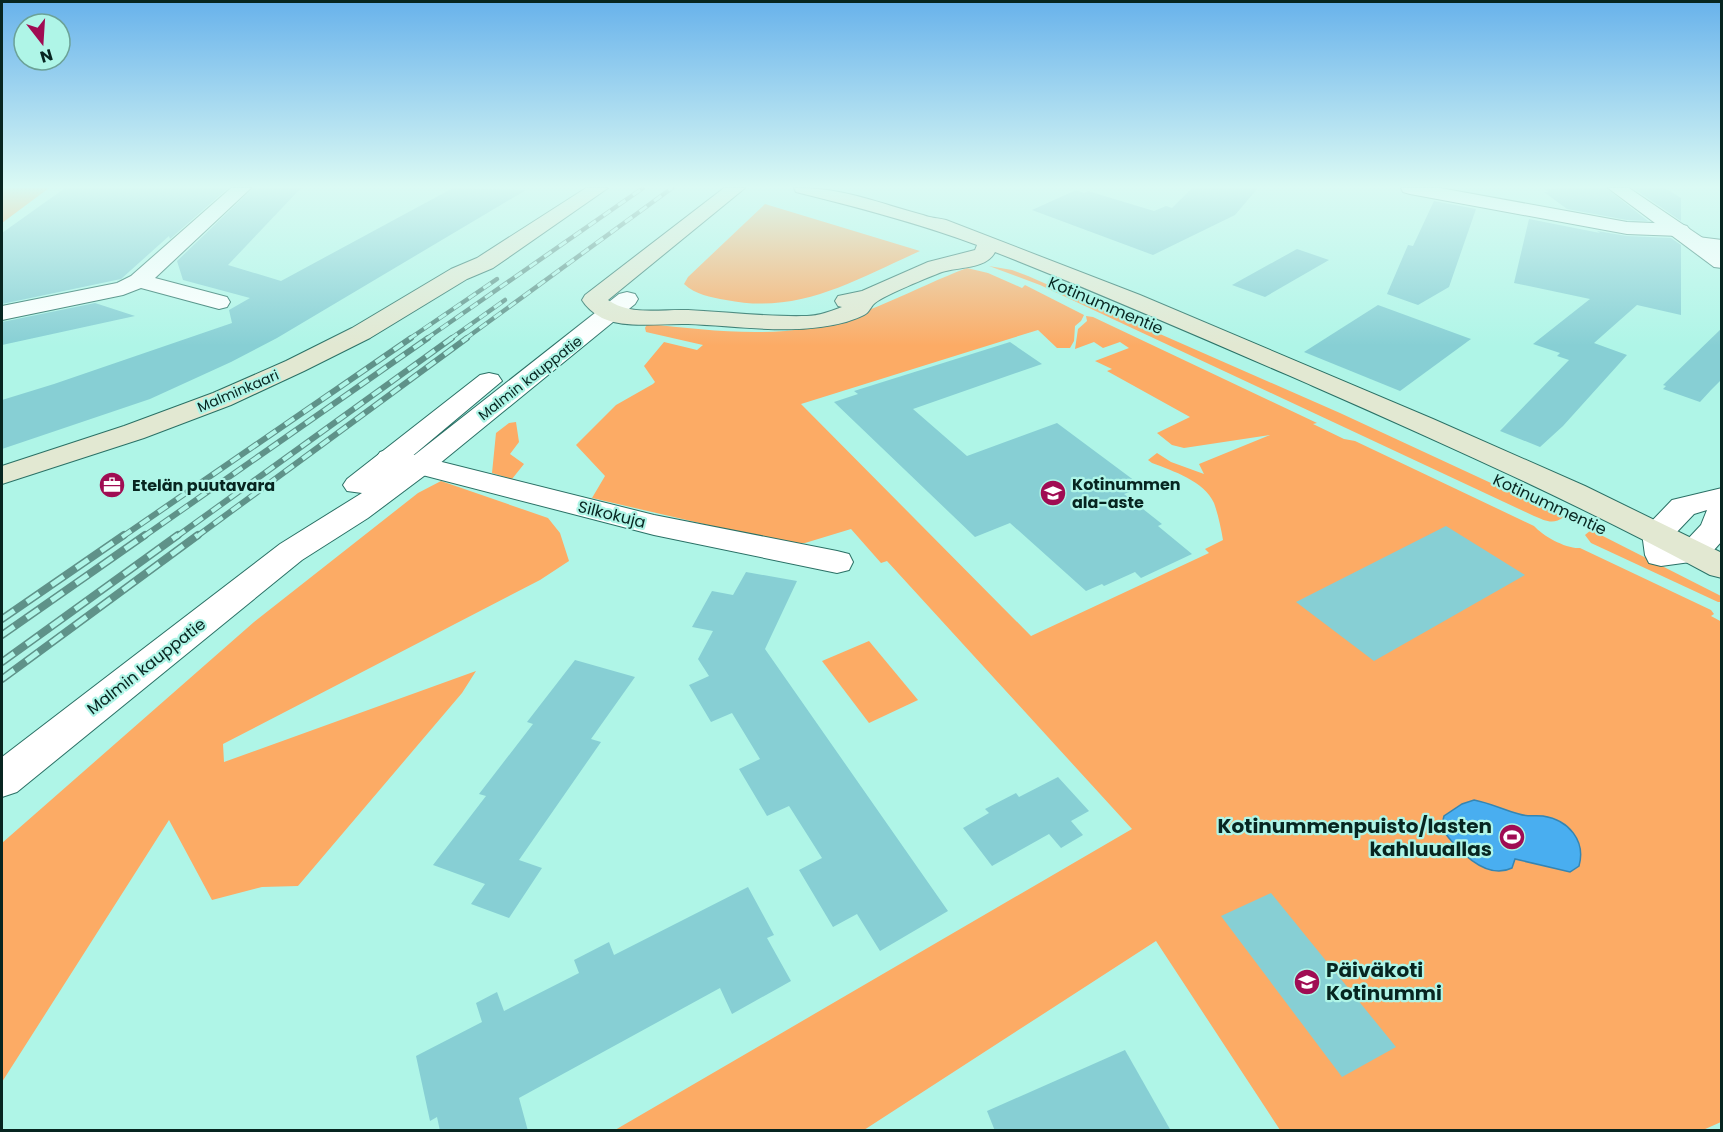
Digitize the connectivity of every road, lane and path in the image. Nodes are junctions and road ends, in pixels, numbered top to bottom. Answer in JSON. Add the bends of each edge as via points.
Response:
{"nodes":[{"id":1,"x":184,"y":241,"type":"edge"},
{"id":2,"x":496,"y":241,"type":"edge"},
{"id":3,"x":519,"y":241,"type":"edge"},
{"id":4,"x":684,"y":241,"type":"edge"},
{"id":5,"x":684,"y":241,"type":"edge"},
{"id":6,"x":966,"y":241,"type":"edge"},
{"id":7,"x":1695,"y":241,"type":"edge"},
{"id":8,"x":1698,"y":243,"type":"junction"},
{"id":9,"x":978,"y":246,"type":"junction"},
{"id":10,"x":1722,"y":246,"type":"edge"},
{"id":11,"x":1722,"y":262,"type":"edge"},
{"id":12,"x":459,"y":274,"type":"junction"},
{"id":13,"x":140,"y":281,"type":"junction"},
{"id":14,"x":219,"y":302,"type":"dead end"},
{"id":15,"x":610,"y":304,"type":"junction"},
{"id":16,"x":2,"y":313,"type":"edge"},
{"id":17,"x":404,"y":462,"type":"junction"},
{"id":18,"x":2,"y":475,"type":"edge"},
{"id":19,"x":1722,"y":497,"type":"edge"},
{"id":20,"x":1722,"y":511,"type":"edge"},
{"id":21,"x":1660,"y":544,"type":"junction"},
{"id":22,"x":1708,"y":559,"type":"edge"},
{"id":23,"x":837,"y":562,"type":"dead end"},
{"id":24,"x":1722,"y":587,"type":"edge"},
{"id":25,"x":2,"y":780,"type":"edge"}],
"edges":[{"from":1,"to":13,"type":"street"},
{"from":2,"to":12,"type":"main road","name":"Malminkaari","via":[[466,261]]},
{"from":3,"to":12,"type":"main road","name":"Malminkaari","via":[[485,263]]},
{"from":4,"to":15,"type":"main road","name":"Malmin kauppatie"},
{"from":5,"to":15,"type":"main road","name":"Malmin kauppatie"},
{"from":6,"to":9,"type":"main road","name":"Kotinummentie"},
{"from":7,"to":8,"type":"street"},
{"from":8,"to":10,"type":"street"},
{"from":8,"to":11,"type":"street"},
{"from":9,"to":15,"type":"main road","via":[[962,262],[936,267],[868,297],[858,309],[808,323],[653,319]]},
{"from":9,"to":21,"type":"main road","name":"Kotinummentie","via":[[1246,347],[1407,417]]},
{"from":12,"to":18,"type":"main road","name":"Malminkaari","via":[[361,333],[222,399]]},
{"from":13,"to":14,"type":"street"},
{"from":13,"to":16,"type":"street"},
{"from":15,"to":17,"type":"street","name":"Malmin kauppatie"},
{"from":17,"to":23,"type":"street","name":"Silkokuja","via":[[654,525]]},
{"from":17,"to":25,"type":"street","name":"Malmin kauppatie","via":[[336,504],[291,552]]},
{"from":19,"to":21,"type":"street","via":[[1683,507]]},
{"from":20,"to":22,"type":"street"},
{"from":21,"to":22,"type":"street"},
{"from":21,"to":24,"type":"main road","name":"Kotinummentie"}]}
